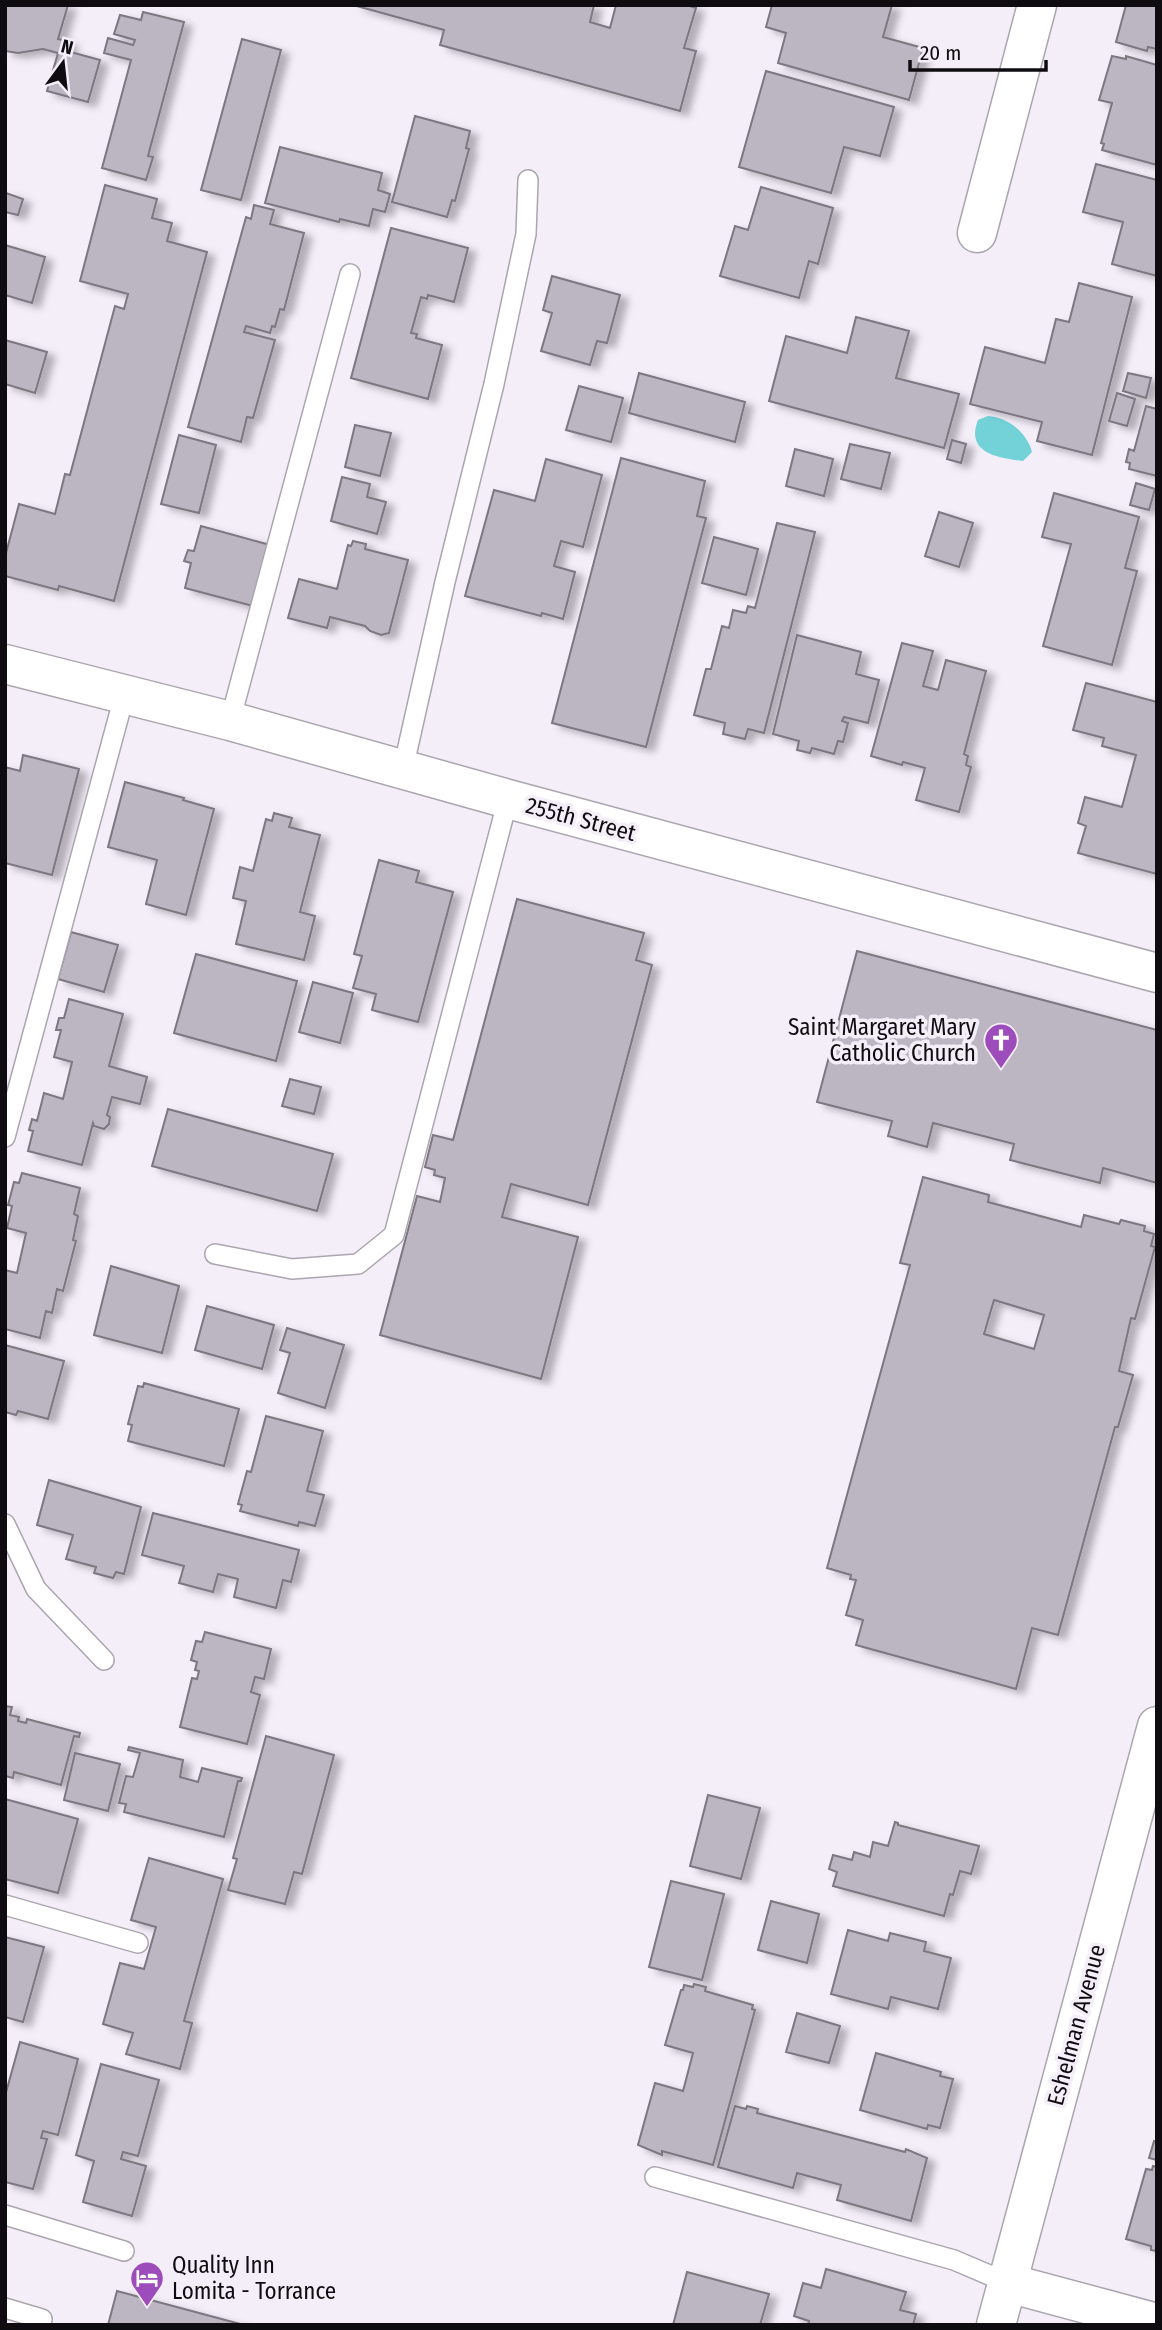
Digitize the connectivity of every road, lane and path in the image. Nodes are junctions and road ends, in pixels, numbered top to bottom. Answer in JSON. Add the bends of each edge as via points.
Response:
{"nodes":[{"id":1,"x":1037,"y":5,"type":"edge"},
{"id":2,"x":528,"y":180,"type":"dead end"},
{"id":3,"x":977,"y":233,"type":"dead end"},
{"id":4,"x":350,"y":274,"type":"dead end"},
{"id":5,"x":5,"y":664,"type":"edge"},
{"id":6,"x":125,"y":693,"type":"junction"},
{"id":7,"x":230,"y":721,"type":"junction"},
{"id":8,"x":402,"y":769,"type":"junction"},
{"id":9,"x":508,"y":799,"type":"junction"},
{"id":10,"x":1157,"y":973,"type":"edge"},
{"id":11,"x":5,"y":1137,"type":"edge"},
{"id":12,"x":215,"y":1254,"type":"dead end"},
{"id":13,"x":5,"y":1524,"type":"edge"},
{"id":14,"x":104,"y":1660,"type":"dead end"},
{"id":15,"x":1157,"y":1726,"type":"edge"},
{"id":16,"x":5,"y":1906,"type":"edge"},
{"id":17,"x":138,"y":1943,"type":"dead end"},
{"id":18,"x":655,"y":2177,"type":"dead end"},
{"id":19,"x":5,"y":2215,"type":"edge"},
{"id":20,"x":124,"y":2251,"type":"dead end"},
{"id":21,"x":1008,"y":2283,"type":"junction"},
{"id":22,"x":5,"y":2308,"type":"edge"},
{"id":23,"x":1157,"y":2323,"type":"edge"},
{"id":24,"x":41,"y":2325,"type":"edge"},
{"id":25,"x":996,"y":2325,"type":"edge"}],
"edges":[{"from":1,"to":3,"type":"street"},
{"from":2,"to":8,"type":"lane","via":[[526,234],[494,384]]},
{"from":4,"to":7,"type":"lane"},
{"from":5,"to":6,"type":"street","name":"255th Street"},
{"from":6,"to":7,"type":"street","name":"255th Street"},
{"from":6,"to":11,"type":"lane"},
{"from":7,"to":8,"type":"street","name":"255th Street"},
{"from":8,"to":9,"type":"street","name":"255th Street"},
{"from":9,"to":10,"type":"street","name":"255th Street"},
{"from":9,"to":12,"type":"lane","via":[[394,1235],[358,1264],[292,1269]]},
{"from":13,"to":14,"type":"lane","via":[[36,1590]]},
{"from":15,"to":21,"type":"street","name":"Eshelman Avenue"},
{"from":16,"to":17,"type":"lane"},
{"from":18,"to":21,"type":"lane","via":[[954,2260]]},
{"from":19,"to":20,"type":"lane"},
{"from":21,"to":23,"type":"street"},
{"from":21,"to":25,"type":"street","name":"Eshelman Avenue"},
{"from":22,"to":24,"type":"lane","via":[[42,2319]]}]}
